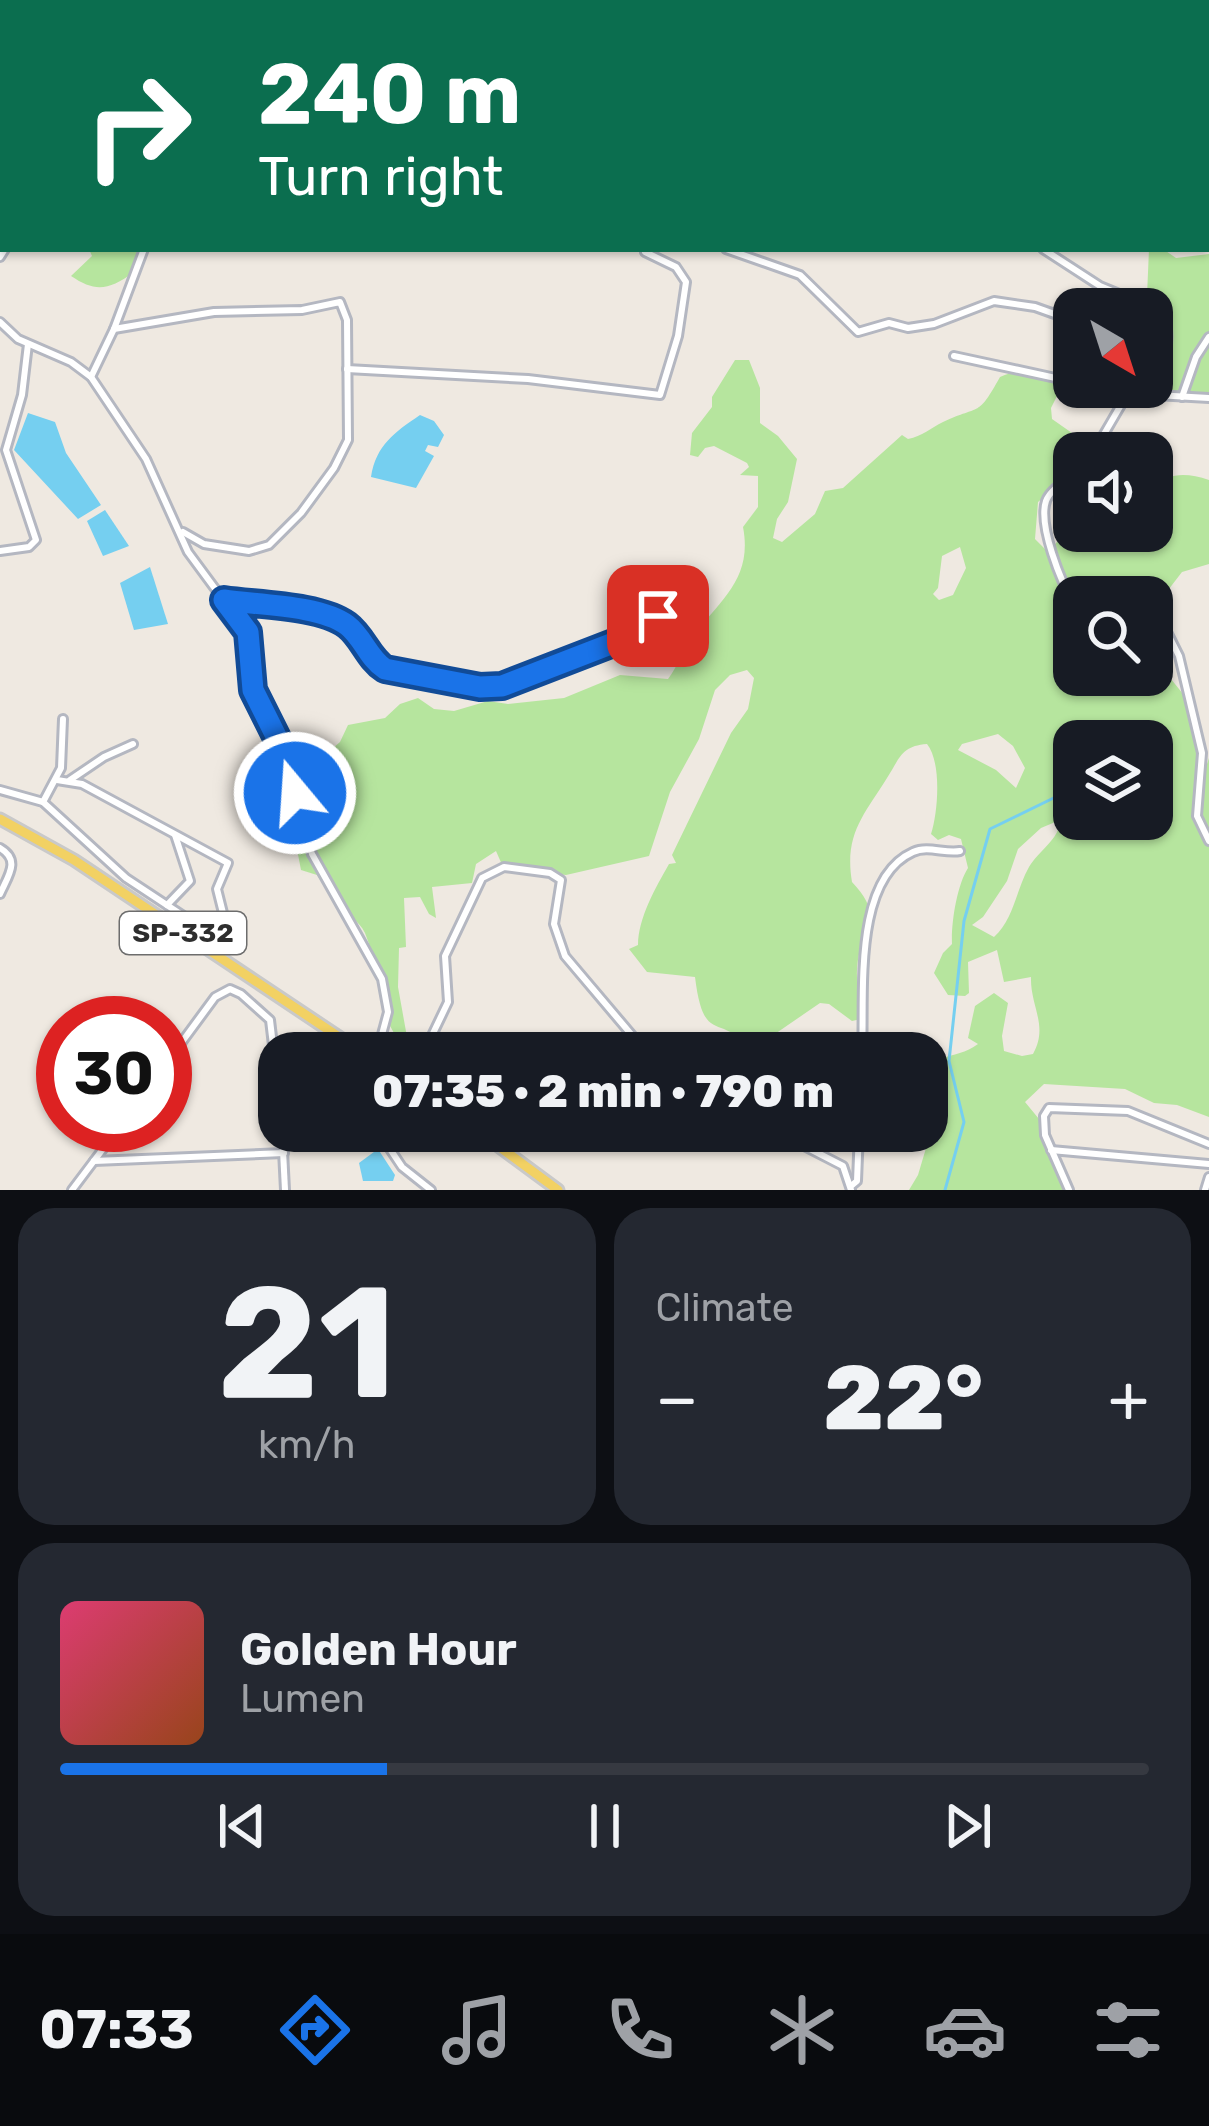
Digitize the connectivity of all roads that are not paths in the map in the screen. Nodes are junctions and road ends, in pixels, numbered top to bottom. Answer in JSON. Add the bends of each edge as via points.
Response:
{"nodes":[{"id":1,"x":143,"y":252,"type":"edge"},
{"id":2,"x":645,"y":252,"type":"edge"},
{"id":3,"x":735,"y":252,"type":"edge"},
{"id":4,"x":1047,"y":252,"type":"edge"},
{"id":5,"x":1105,"y":288,"type":"edge"},
{"id":6,"x":1053,"y":313,"type":"edge"},
{"id":7,"x":0,"y":322,"type":"edge"},
{"id":8,"x":114,"y":329,"type":"junction"},
{"id":9,"x":1209,"y":338,"type":"edge"},
{"id":10,"x":28,"y":344,"type":"junction"},
{"id":11,"x":954,"y":356,"type":"dead end"},
{"id":12,"x":346,"y":369,"type":"junction"},
{"id":13,"x":91,"y":377,"type":"junction"},
{"id":14,"x":1053,"y":377,"type":"edge"},
{"id":15,"x":1173,"y":396,"type":"edge"},
{"id":16,"x":1182,"y":397,"type":"junction"},
{"id":17,"x":1209,"y":398,"type":"edge"},
{"id":18,"x":1053,"y":492,"type":"edge"},
{"id":19,"x":180,"y":530,"type":"junction"},
{"id":20,"x":0,"y":551,"type":"edge"},
{"id":21,"x":1061,"y":576,"type":"edge"},
{"id":22,"x":699,"y":594,"type":"dead end"},
{"id":23,"x":224,"y":600,"type":"junction"},
{"id":24,"x":1173,"y":644,"type":"edge"},
{"id":25,"x":63,"y":718,"type":"dead end"},
{"id":26,"x":133,"y":743,"type":"dead end"},
{"id":27,"x":57,"y":780,"type":"junction"},
{"id":28,"x":70,"y":780,"type":"junction"},
{"id":29,"x":0,"y":790,"type":"edge"},
{"id":30,"x":43,"y":802,"type":"junction"},
{"id":31,"x":0,"y":819,"type":"edge"},
{"id":32,"x":175,"y":835,"type":"junction"},
{"id":33,"x":1209,"y":841,"type":"edge"},
{"id":34,"x":0,"y":848,"type":"edge"},
{"id":35,"x":960,"y":851,"type":"dead end"},
{"id":36,"x":0,"y":894,"type":"edge"},
{"id":37,"x":166,"y":904,"type":"junction"},
{"id":38,"x":224,"y":917,"type":"dead end"},
{"id":39,"x":177,"y":929,"type":"junction"},
{"id":40,"x":248,"y":978,"type":"junction"},
{"id":41,"x":238,"y":992,"type":"junction"},
{"id":42,"x":192,"y":1028,"type":"edge"},
{"id":43,"x":271,"y":1032,"type":"edge"},
{"id":44,"x":330,"y":1032,"type":"edge"},
{"id":45,"x":385,"y":1032,"type":"edge"},
{"id":46,"x":433,"y":1032,"type":"edge"},
{"id":47,"x":628,"y":1032,"type":"edge"},
{"id":48,"x":863,"y":1032,"type":"edge"},
{"id":49,"x":1209,"y":1144,"type":"edge"},
{"id":50,"x":1051,"y":1150,"type":"junction"},
{"id":51,"x":101,"y":1152,"type":"edge"},
{"id":52,"x":393,"y":1152,"type":"edge"},
{"id":53,"x":506,"y":1152,"type":"edge"},
{"id":54,"x":816,"y":1152,"type":"edge"},
{"id":55,"x":858,"y":1152,"type":"edge"},
{"id":56,"x":284,"y":1153,"type":"joint"},
{"id":57,"x":94,"y":1161,"type":"junction"},
{"id":58,"x":1209,"y":1164,"type":"edge"},
{"id":59,"x":1209,"y":1177,"type":"edge"},
{"id":60,"x":851,"y":1188,"type":"edge"},
{"id":61,"x":72,"y":1190,"type":"edge"},
{"id":62,"x":285,"y":1190,"type":"edge"},
{"id":63,"x":431,"y":1190,"type":"edge"},
{"id":64,"x":558,"y":1190,"type":"edge"},
{"id":65,"x":1069,"y":1190,"type":"edge"},
{"id":66,"x":1205,"y":1190,"type":"edge"}],
"edges":[{"from":1,"to":8,"type":"street"},
{"from":2,"to":12,"type":"street","via":[[676,267],[686,282],[660,395]]},
{"from":3,"to":6,"type":"street","via":[[800,275],[858,332],[934,324],[994,301]]},
{"from":4,"to":5,"type":"street"},
{"from":7,"to":10,"type":"street"},
{"from":8,"to":12,"type":"street","via":[[340,302],[349,327]]},
{"from":8,"to":13,"type":"street"},
{"from":9,"to":16,"type":"street"},
{"from":10,"to":13,"type":"street"},
{"from":10,"to":20,"type":"street","via":[[6,450],[37,540]]},
{"from":11,"to":14,"type":"street"},
{"from":12,"to":19,"type":"street","via":[[350,420],[342,454],[301,514],[269,545],[249,551],[204,544]]},
{"from":13,"to":19,"type":"street","via":[[146,459]]},
{"from":15,"to":16,"type":"street"},
{"from":16,"to":17,"type":"street"},
{"from":18,"to":21,"type":"street","via":[[1046,508]]},
{"from":19,"to":23,"type":"street"},
{"from":22,"to":23,"type":"street","via":[[621,640],[502,686],[480,687],[385,669],[332,617]]},
{"from":23,"to":45,"type":"street","via":[[248,632],[253,690],[282,748],[312,854],[382,980]]},
{"from":24,"to":33,"type":"street","via":[[1202,752],[1197,816]]},
{"from":25,"to":27,"type":"street"},
{"from":26,"to":28,"type":"street"},
{"from":27,"to":28,"type":"street"},
{"from":27,"to":30,"type":"street"},
{"from":28,"to":32,"type":"street"},
{"from":29,"to":30,"type":"street"},
{"from":30,"to":37,"type":"street"},
{"from":31,"to":39,"type":"main road","number":"SP-332"},
{"from":32,"to":37,"type":"street","via":[[190,881]]},
{"from":32,"to":38,"type":"street","via":[[229,866],[217,889]]},
{"from":34,"to":36,"type":"street","via":[[13,861]]},
{"from":35,"to":48,"type":"street","via":[[914,851],[878,885]]},
{"from":37,"to":39,"type":"street","via":[[184,917]]},
{"from":39,"to":40,"type":"main road","number":"SP-332"},
{"from":40,"to":41,"type":"street"},
{"from":40,"to":44,"type":"main road","number":"SP-332"},
{"from":41,"to":42,"type":"street","via":[[215,997]]},
{"from":41,"to":43,"type":"street","via":[[270,1020]]},
{"from":46,"to":47,"type":"street","via":[[448,1001],[449,943],[482,878],[504,867],[561,880],[554,924],[565,956]]},
{"from":49,"to":50,"type":"street","via":[[1144,1115],[1058,1106],[1044,1116]]},
{"from":50,"to":58,"type":"street"},
{"from":50,"to":65,"type":"street"},
{"from":51,"to":57,"type":"street"},
{"from":52,"to":63,"type":"street"},
{"from":53,"to":64,"type":"main road"},
{"from":54,"to":60,"type":"street","via":[[843,1166]]},
{"from":55,"to":60,"type":"street"},
{"from":56,"to":57,"type":"street"},
{"from":56,"to":62,"type":"street"},
{"from":57,"to":61,"type":"street"},
{"from":59,"to":66,"type":"street"}]}
